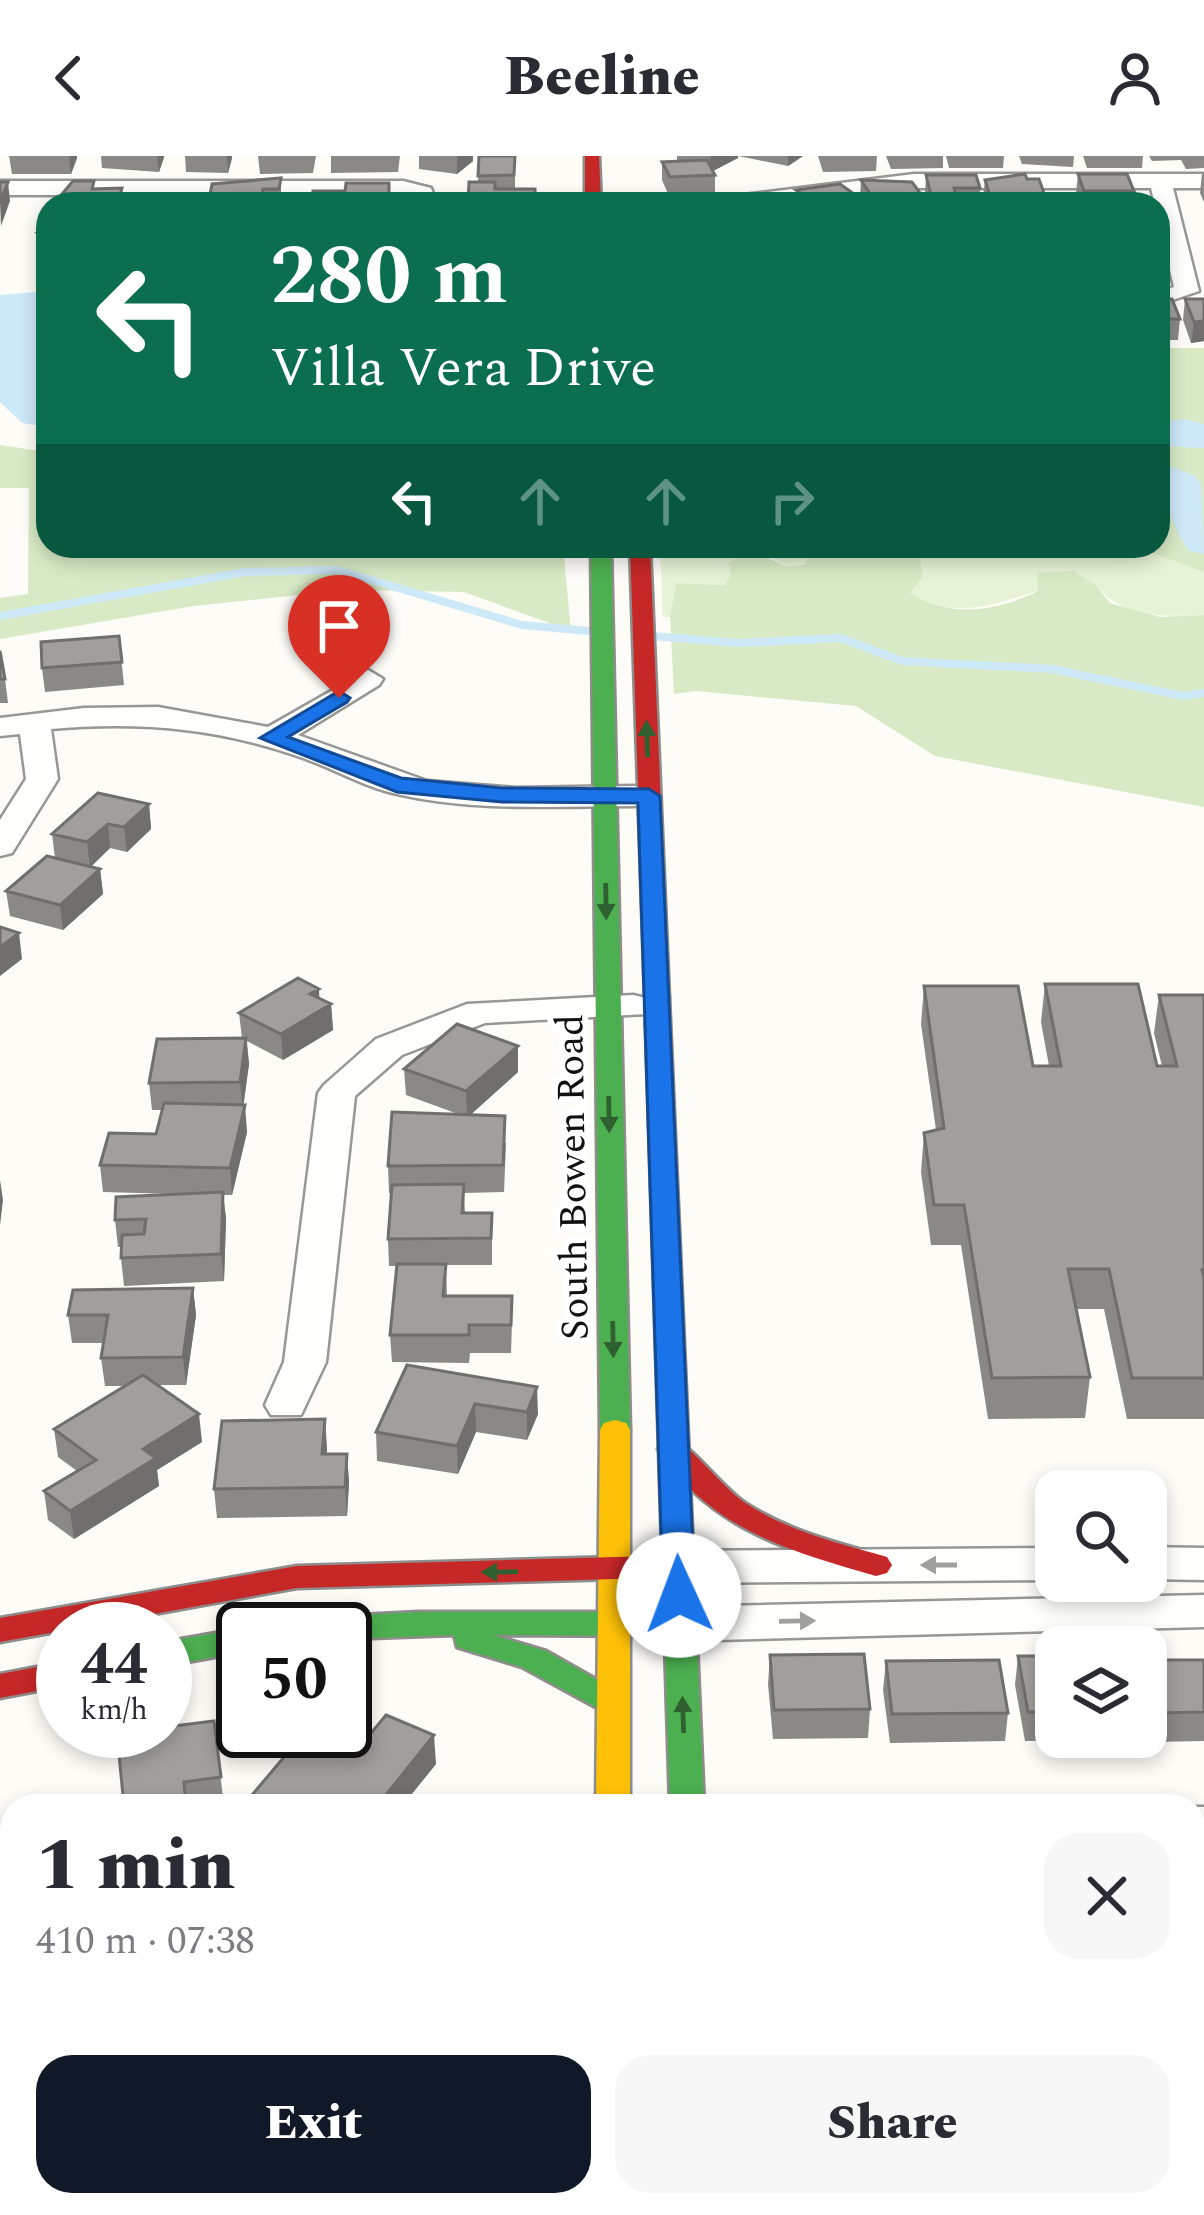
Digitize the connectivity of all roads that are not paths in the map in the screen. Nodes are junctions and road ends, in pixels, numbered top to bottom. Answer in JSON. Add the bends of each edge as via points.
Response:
{"nodes":[{"id":1,"x":592,"y":156,"type":"edge"},
{"id":2,"x":619,"y":156,"type":"edge"},
{"id":3,"x":766,"y":180,"type":"dead end"},
{"id":4,"x":1160,"y":181,"type":"junction"},
{"id":5,"x":1204,"y":181,"type":"edge"},
{"id":6,"x":0,"y":188,"type":"edge"},
{"id":7,"x":87,"y":192,"type":"edge"},
{"id":8,"x":593,"y":192,"type":"edge"},
{"id":9,"x":620,"y":192,"type":"edge"},
{"id":10,"x":782,"y":192,"type":"edge"},
{"id":11,"x":813,"y":192,"type":"edge"},
{"id":12,"x":1163,"y":192,"type":"edge"},
{"id":13,"x":1170,"y":222,"type":"edge"},
{"id":14,"x":1170,"y":295,"type":"edge"},
{"id":15,"x":601,"y":558,"type":"edge"},
{"id":16,"x":641,"y":558,"type":"edge"},
{"id":17,"x":368,"y":679,"type":"dead end"},
{"id":18,"x":34,"y":722,"type":"junction"},
{"id":19,"x":0,"y":728,"type":"edge"},
{"id":20,"x":271,"y":738,"type":"junction"},
{"id":21,"x":604,"y":796,"type":"junction"},
{"id":22,"x":649,"y":796,"type":"junction"},
{"id":23,"x":0,"y":846,"type":"edge"},
{"id":24,"x":608,"y":1006,"type":"junction"},
{"id":25,"x":657,"y":1006,"type":"junction"},
{"id":26,"x":286,"y":1405,"type":"dead end"},
{"id":27,"x":673,"y":1449,"type":"junction"},
{"id":28,"x":1167,"y":1563,"type":"edge"},
{"id":29,"x":1035,"y":1564,"type":"edge"},
{"id":30,"x":1204,"y":1564,"type":"edge"},
{"id":31,"x":876,"y":1565,"type":"junction"},
{"id":32,"x":617,"y":1567,"type":"junction"},
{"id":33,"x":678,"y":1567,"type":"junction"},
{"id":34,"x":1204,"y":1611,"type":"edge"},
{"id":35,"x":611,"y":1624,"type":"junction"},
{"id":36,"x":680,"y":1624,"type":"junction"},
{"id":37,"x":383,"y":1625,"type":"junction"},
{"id":38,"x":372,"y":1626,"type":"edge"},
{"id":39,"x":0,"y":1630,"type":"edge"},
{"id":40,"x":36,"y":1679,"type":"edge"},
{"id":41,"x":0,"y":1686,"type":"edge"},
{"id":42,"x":612,"y":1704,"type":"junction"},
{"id":43,"x":613,"y":1794,"type":"edge"},
{"id":44,"x":687,"y":1794,"type":"edge"}],
"edges":[{"from":1,"to":8,"type":"main road"},
{"from":2,"to":9,"type":"main road"},
{"from":3,"to":10,"type":"street"},
{"from":4,"to":5,"type":"street"},
{"from":4,"to":11,"type":"street","via":[[914,181]]},
{"from":4,"to":12,"type":"street"},
{"from":6,"to":7,"type":"street"},
{"from":13,"to":14,"type":"street","via":[[1187,291]]},
{"from":15,"to":21,"type":"main road","name":"South Bowen Road"},
{"from":22,"to":16,"type":"main road","one_way":true},
{"from":17,"to":20,"type":"street"},
{"from":18,"to":19,"type":"street"},
{"from":18,"to":20,"type":"street","via":[[176,713]]},
{"from":18,"to":23,"type":"street","via":[[42,779]]},
{"from":20,"to":21,"type":"street","via":[[397,785]]},
{"from":21,"to":22,"type":"street"},
{"from":21,"to":24,"type":"main road","name":"South Bowen Road","one_way":true},
{"from":22,"to":25,"type":"main road"},
{"from":24,"to":25,"type":"street"},
{"from":24,"to":26,"type":"street","via":[[480,1012],[389,1047],[337,1093],[305,1362]]},
{"from":24,"to":32,"type":"main road","name":"South Bowen Road","one_way":true},
{"from":25,"to":27,"type":"main road"},
{"from":27,"to":31,"type":"main road","via":[[711,1496],[758,1527]]},
{"from":27,"to":33,"type":"main road"},
{"from":28,"to":30,"type":"street"},
{"from":29,"to":31,"type":"street","one_way":true},
{"from":31,"to":33,"type":"street"},
{"from":32,"to":33,"type":"main road"},
{"from":32,"to":35,"type":"main road","name":"South Bowen Road"},
{"from":32,"to":39,"type":"main road","one_way":true,"via":[[297,1577]]},
{"from":33,"to":36,"type":"main road"},
{"from":36,"to":34,"type":"street","one_way":true},
{"from":35,"to":36,"type":"main road"},
{"from":35,"to":37,"type":"main road"},
{"from":35,"to":42,"type":"main road","name":"South Bowen Road"},
{"from":44,"to":36,"type":"main road","one_way":true},
{"from":37,"to":38,"type":"main road"},
{"from":37,"to":42,"type":"main road","via":[[534,1659]]},
{"from":40,"to":41,"type":"main road"},
{"from":42,"to":43,"type":"main road","name":"South Bowen Road"}]}
